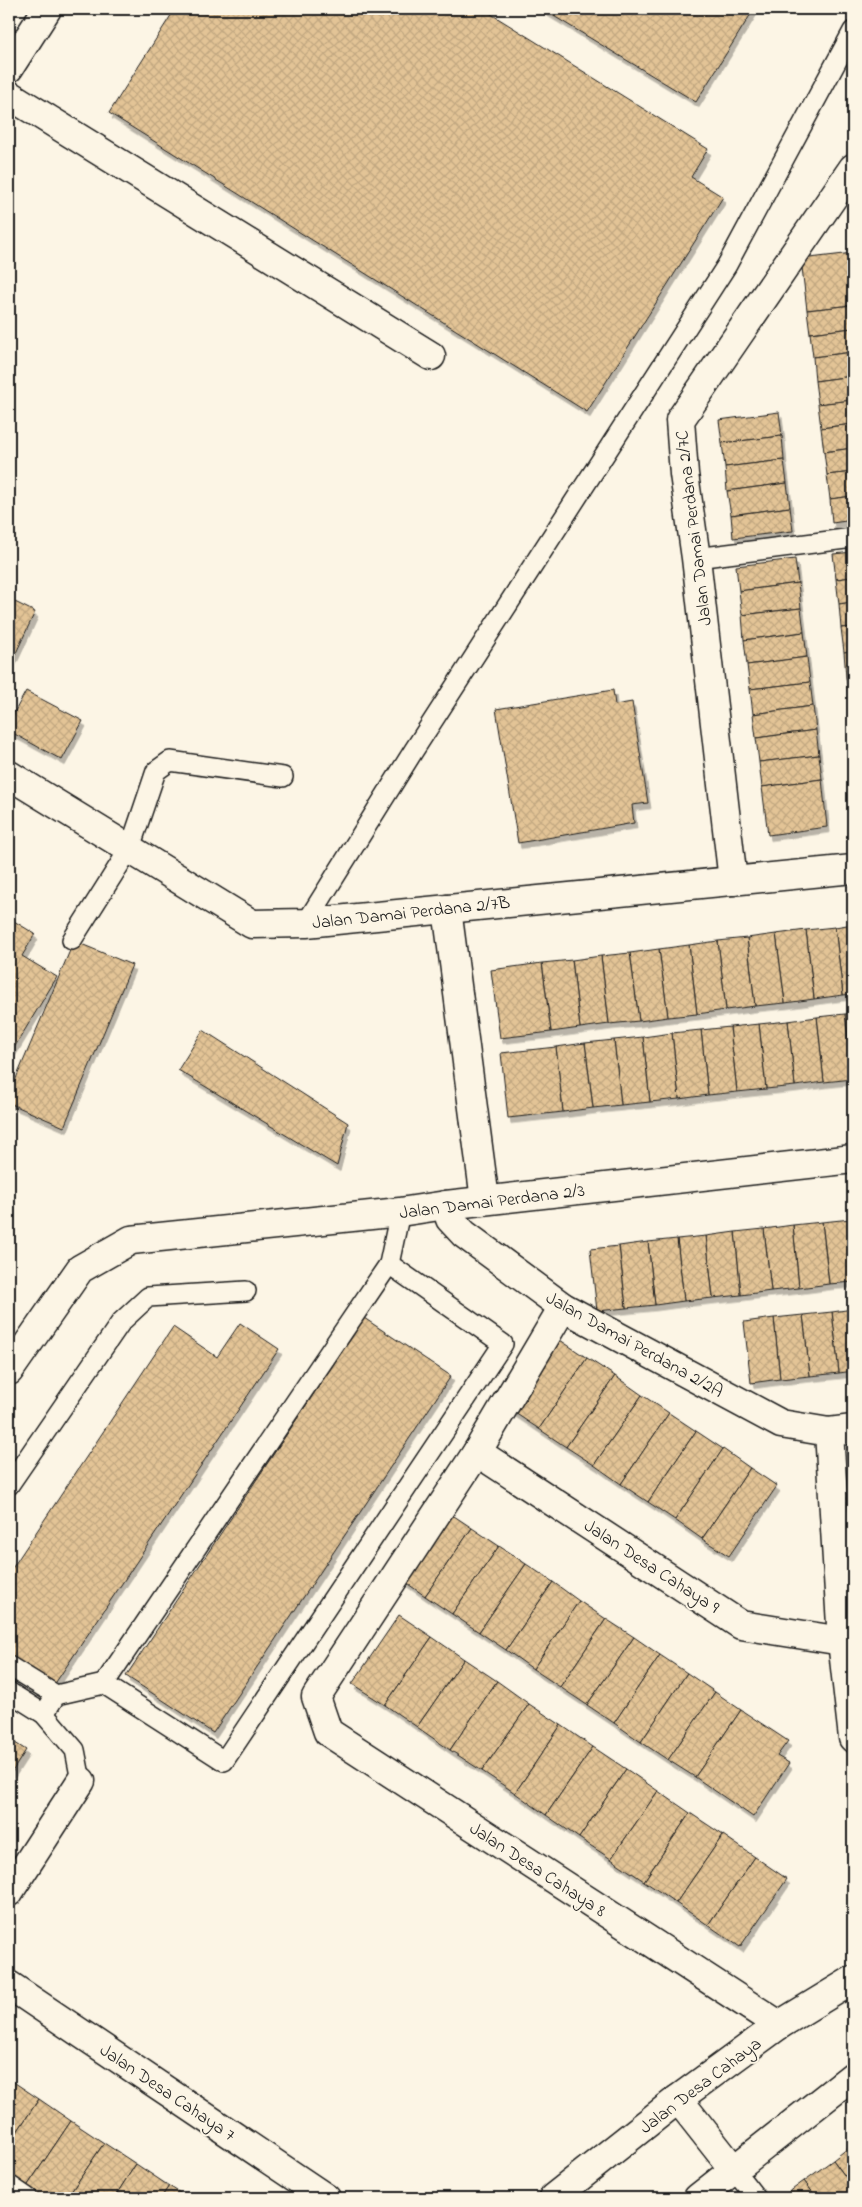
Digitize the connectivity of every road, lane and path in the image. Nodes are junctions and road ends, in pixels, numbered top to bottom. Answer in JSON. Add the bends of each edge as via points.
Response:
{"nodes":[{"id":1,"x":47,"y":9,"type":"edge"},
{"id":2,"x":853,"y":31,"type":"edge"},
{"id":3,"x":9,"y":68,"type":"edge"},
{"id":4,"x":9,"y":94,"type":"edge"},
{"id":5,"x":853,"y":168,"type":"edge"},
{"id":6,"x":432,"y":356,"type":"dead end"},
{"id":7,"x":853,"y":538,"type":"edge"},
{"id":8,"x":696,"y":558,"type":"junction"},
{"id":9,"x":9,"y":775,"type":"edge"},
{"id":10,"x":283,"y":777,"type":"dead end"},
{"id":11,"x":130,"y":848,"type":"junction"},
{"id":12,"x":853,"y":869,"type":"edge"},
{"id":13,"x":734,"y":881,"type":"junction"},
{"id":14,"x":447,"y":909,"type":"junction"},
{"id":15,"x":306,"y":923,"type":"junction"},
{"id":16,"x":72,"y":940,"type":"dead end"},
{"id":17,"x":853,"y":1159,"type":"edge"},
{"id":18,"x":485,"y":1200,"type":"junction"},
{"id":19,"x":446,"y":1205,"type":"junction"},
{"id":20,"x":400,"y":1212,"type":"junction"},
{"id":21,"x":389,"y":1264,"type":"junction"},
{"id":22,"x":246,"y":1291,"type":"dead end"},
{"id":23,"x":563,"y":1307,"type":"junction"},
{"id":24,"x":9,"y":1370,"type":"edge"},
{"id":25,"x":841,"y":1430,"type":"edge"},
{"id":26,"x":477,"y":1452,"type":"junction"},
{"id":27,"x":9,"y":1485,"type":"edge"},
{"id":28,"x":842,"y":1641,"type":"junction"},
{"id":29,"x":9,"y":1666,"type":"edge"},
{"id":30,"x":104,"y":1684,"type":"junction"},
{"id":31,"x":9,"y":1692,"type":"edge"},
{"id":32,"x":56,"y":1695,"type":"junction"},
{"id":33,"x":44,"y":1714,"type":"junction"},
{"id":34,"x":853,"y":1738,"type":"edge"},
{"id":35,"x":80,"y":1781,"type":"joint"},
{"id":36,"x":9,"y":1892,"type":"edge"},
{"id":37,"x":853,"y":1980,"type":"edge"},
{"id":38,"x":9,"y":1985,"type":"edge"},
{"id":39,"x":779,"y":2025,"type":"junction"},
{"id":40,"x":853,"y":2076,"type":"edge"},
{"id":41,"x":678,"y":2099,"type":"junction"},
{"id":42,"x":734,"y":2170,"type":"junction"},
{"id":43,"x":326,"y":2198,"type":"edge"},
{"id":44,"x":553,"y":2198,"type":"edge"},
{"id":45,"x":698,"y":2198,"type":"edge"},
{"id":46,"x":756,"y":2198,"type":"edge"}],
"edges":[{"from":1,"to":3,"type":"street"},
{"from":2,"to":15,"type":"lane","via":[[728,266],[414,750]]},
{"from":4,"to":6,"type":"street"},
{"from":5,"to":8,"type":"street","name":"Jalan Damai Perdana 2/7C","via":[[680,420]]},
{"from":7,"to":8,"type":"lane"},
{"from":8,"to":13,"type":"street","name":"Jalan Damai Perdana 2/7C"},
{"from":9,"to":11,"type":"street","name":"Jalan Damai Perdana 2/7B"},
{"from":10,"to":11,"type":"lane","via":[[170,761],[156,771]]},
{"from":11,"to":15,"type":"street","name":"Jalan Damai Perdana 2/7B","via":[[252,924]]},
{"from":11,"to":16,"type":"lane"},
{"from":12,"to":13,"type":"street","name":"Jalan Damai Perdana 2/7B"},
{"from":13,"to":14,"type":"street","name":"Jalan Damai Perdana 2/7B"},
{"from":14,"to":15,"type":"street","name":"Jalan Damai Perdana 2/7B"},
{"from":14,"to":18,"type":"street"},
{"from":17,"to":18,"type":"street","name":"Jalan Damai Perdana 2/3"},
{"from":18,"to":19,"type":"street","name":"Jalan Damai Perdana 2/3"},
{"from":19,"to":20,"type":"street","name":"Jalan Damai Perdana 2/3"},
{"from":19,"to":23,"type":"street","name":"Jalan Damai Perdana 2/2A","via":[[450,1219],[464,1234]]},
{"from":20,"to":21,"type":"lane"},
{"from":20,"to":24,"type":"street","name":"Jalan Damai Perdana 2/3","via":[[131,1240],[80,1269]]},
{"from":21,"to":30,"type":"lane"},
{"from":21,"to":30,"type":"lane","via":[[503,1344],[224,1761]]},
{"from":22,"to":27,"type":"lane","via":[[148,1297],[121,1322]]},
{"from":23,"to":25,"type":"street","name":"Jalan Damai Perdana 2/2A","via":[[780,1424]]},
{"from":23,"to":26,"type":"street"},
{"from":25,"to":28,"type":"street"},
{"from":26,"to":28,"type":"street","name":"Jalan Desa Cahaya 9","via":[[741,1624]]},
{"from":26,"to":39,"type":"street","name":"Jalan Desa Cahaya 8","via":[[316,1697],[328,1732]]},
{"from":28,"to":34,"type":"street"},
{"from":29,"to":32,"type":"lane"},
{"from":30,"to":32,"type":"lane"},
{"from":31,"to":33,"type":"lane"},
{"from":32,"to":33,"type":"lane"},
{"from":33,"to":35,"type":"lane","via":[[75,1750]]},
{"from":35,"to":36,"type":"street"},
{"from":37,"to":39,"type":"street","name":"Jalan Desa Cahaya"},
{"from":38,"to":43,"type":"street","name":"Jalan Desa Cahaya 7"},
{"from":39,"to":41,"type":"street","name":"Jalan Desa Cahaya"},
{"from":40,"to":42,"type":"street"},
{"from":41,"to":42,"type":"street"},
{"from":41,"to":44,"type":"street","name":"Jalan Desa Cahaya"},
{"from":42,"to":45,"type":"street"},
{"from":42,"to":46,"type":"lane"}]}
